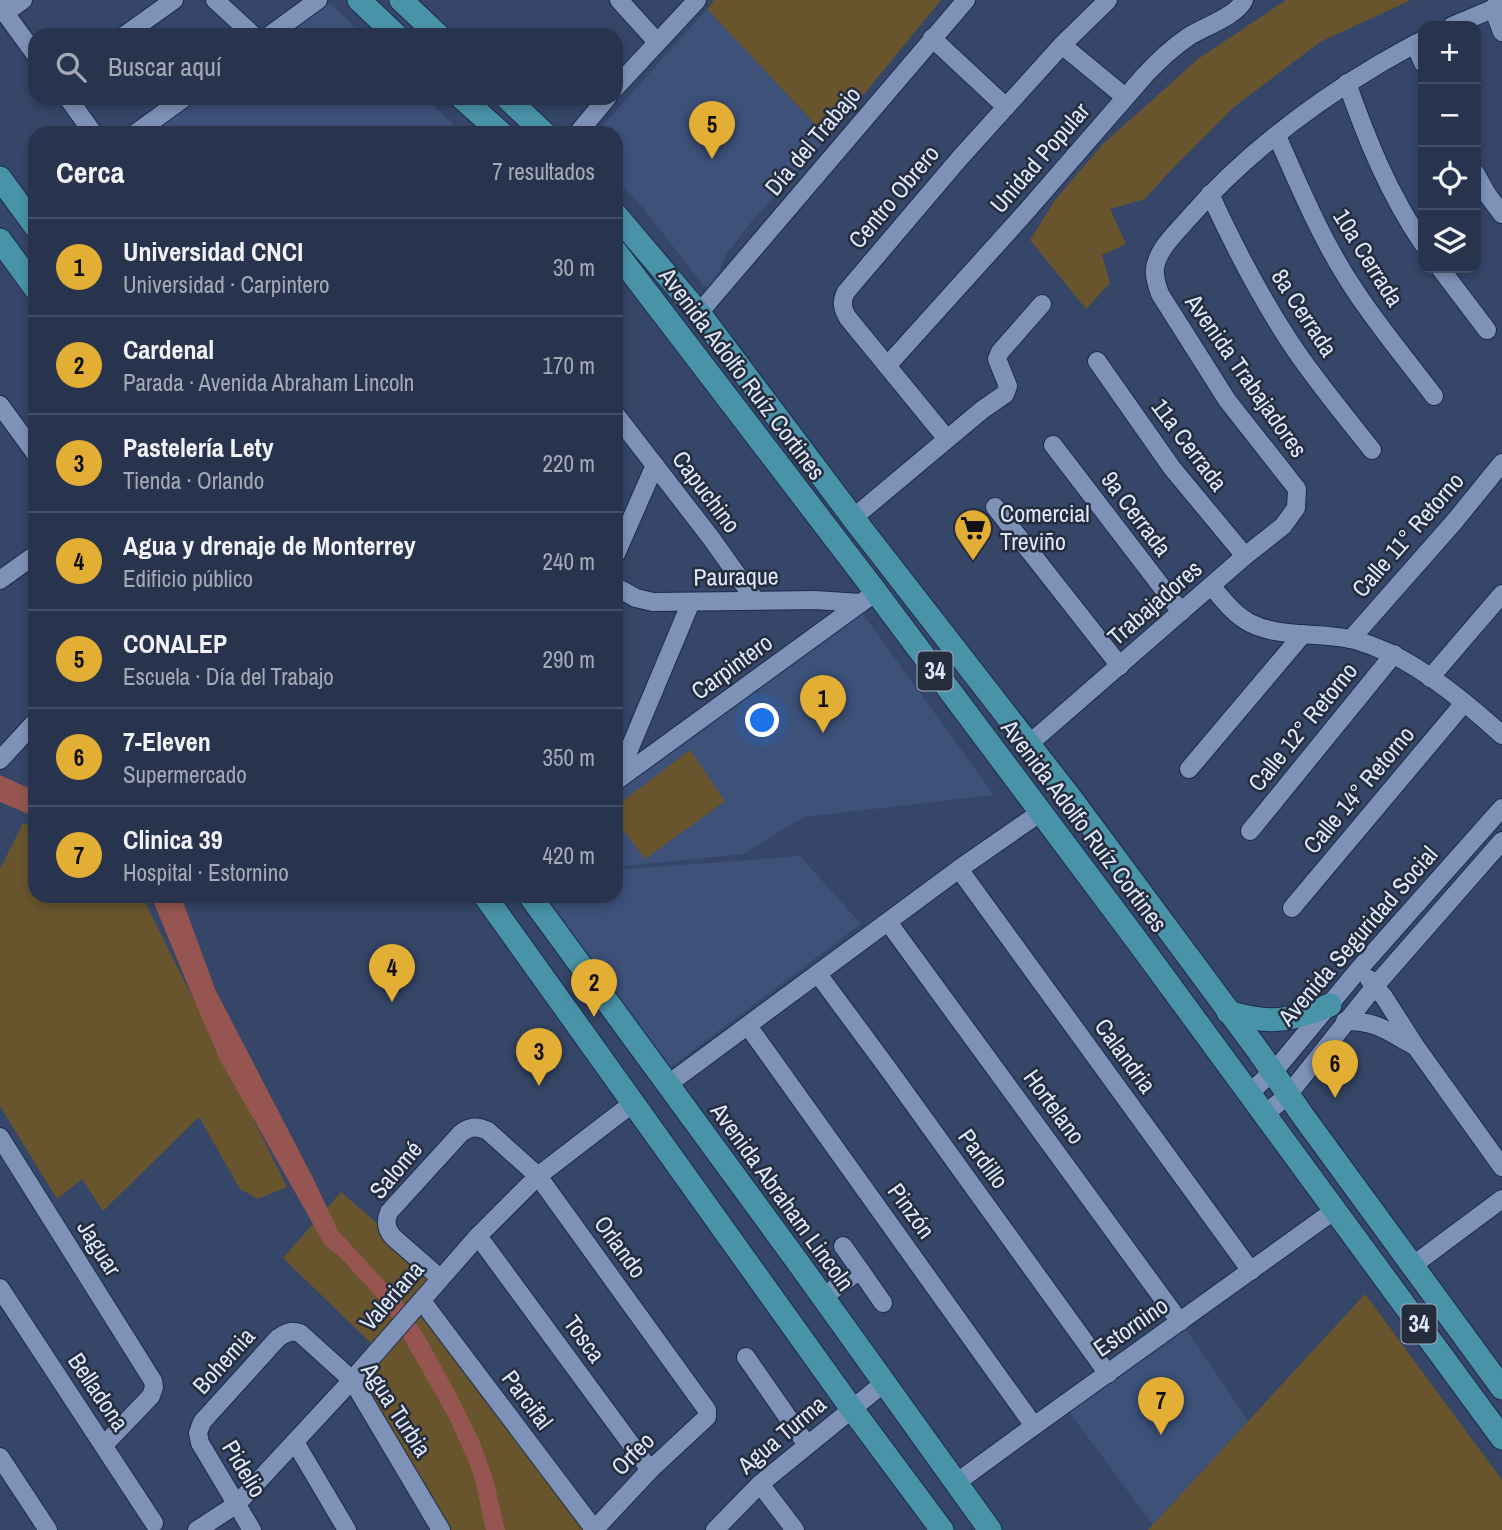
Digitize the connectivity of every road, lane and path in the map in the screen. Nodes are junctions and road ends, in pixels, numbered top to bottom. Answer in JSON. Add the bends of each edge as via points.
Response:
{"nodes":[{"id":1,"x":23,"y":0,"type":"edge"},
{"id":2,"x":174,"y":0,"type":"edge"},
{"id":3,"x":215,"y":0,"type":"edge"},
{"id":4,"x":318,"y":0,"type":"edge"},
{"id":5,"x":359,"y":0,"type":"edge"},
{"id":6,"x":401,"y":0,"type":"edge"},
{"id":7,"x":619,"y":0,"type":"edge"},
{"id":8,"x":697,"y":0,"type":"edge"},
{"id":9,"x":966,"y":0,"type":"edge"},
{"id":10,"x":1108,"y":0,"type":"edge"},
{"id":11,"x":1244,"y":1,"type":"edge"},
{"id":12,"x":1498,"y":6,"type":"edge"},
{"id":13,"x":2,"y":10,"type":"edge"},
{"id":14,"x":1464,"y":21,"type":"edge"},
{"id":15,"x":135,"y":28,"type":"edge"},
{"id":16,"x":245,"y":28,"type":"edge"},
{"id":17,"x":280,"y":28,"type":"edge"},
{"id":18,"x":389,"y":28,"type":"edge"},
{"id":19,"x":431,"y":28,"type":"edge"},
{"id":20,"x":1502,"y":32,"type":"edge"},
{"id":21,"x":932,"y":38,"type":"junction"},
{"id":22,"x":657,"y":42,"type":"junction"},
{"id":23,"x":1418,"y":43,"type":"edge"},
{"id":24,"x":28,"y":45,"type":"edge"},
{"id":25,"x":1062,"y":45,"type":"junction"},
{"id":26,"x":623,"y":79,"type":"edge"},
{"id":27,"x":1347,"y":83,"type":"junction"},
{"id":28,"x":1125,"y":97,"type":"junction"},
{"id":29,"x":73,"y":105,"type":"edge"},
{"id":30,"x":174,"y":105,"type":"edge"},
{"id":31,"x":470,"y":105,"type":"edge"},
{"id":32,"x":514,"y":105,"type":"edge"},
{"id":33,"x":601,"y":105,"type":"edge"},
{"id":34,"x":1006,"y":107,"type":"junction"},
{"id":35,"x":88,"y":126,"type":"edge"},
{"id":36,"x":146,"y":126,"type":"edge"},
{"id":37,"x":493,"y":126,"type":"edge"},
{"id":38,"x":537,"y":126,"type":"edge"},
{"id":39,"x":584,"y":126,"type":"edge"},
{"id":40,"x":1277,"y":136,"type":"junction"},
{"id":41,"x":0,"y":178,"type":"edge"},
{"id":42,"x":1481,"y":183,"type":"edge"},
{"id":43,"x":1210,"y":194,"type":"junction"},
{"id":44,"x":28,"y":211,"type":"edge"},
{"id":45,"x":1502,"y":214,"type":"edge"},
{"id":46,"x":623,"y":223,"type":"edge"},
{"id":47,"x":1418,"y":236,"type":"edge"},
{"id":48,"x":0,"y":240,"type":"edge"},
{"id":49,"x":623,"y":256,"type":"edge"},
{"id":50,"x":623,"y":261,"type":"edge"},
{"id":51,"x":1444,"y":273,"type":"edge"},
{"id":52,"x":28,"y":278,"type":"edge"},
{"id":53,"x":1042,"y":304,"type":"dead end"},
{"id":54,"x":699,"y":313,"type":"junction"},
{"id":55,"x":1488,"y":330,"type":"dead end"},
{"id":56,"x":1097,"y":360,"type":"dead end"},
{"id":57,"x":887,"y":366,"type":"junction"},
{"id":58,"x":1434,"y":396,"type":"dead end"},
{"id":59,"x":0,"y":405,"type":"edge"},
{"id":60,"x":623,"y":424,"type":"edge"},
{"id":61,"x":947,"y":439,"type":"junction"},
{"id":62,"x":28,"y":443,"type":"edge"},
{"id":63,"x":1053,"y":445,"type":"dead end"},
{"id":64,"x":1373,"y":450,"type":"dead end"},
{"id":65,"x":1502,"y":463,"type":"edge"},
{"id":66,"x":655,"y":465,"type":"junction"},
{"id":67,"x":1297,"y":489,"type":"joint"},
{"id":68,"x":995,"y":508,"type":"dead end"},
{"id":69,"x":853,"y":518,"type":"junction"},
{"id":70,"x":623,"y":538,"type":"edge"},
{"id":71,"x":1245,"y":556,"type":"junction"},
{"id":72,"x":28,"y":560,"type":"edge"},
{"id":73,"x":0,"y":580,"type":"edge"},
{"id":74,"x":1211,"y":586,"type":"junction"},
{"id":75,"x":623,"y":590,"type":"edge"},
{"id":76,"x":1502,"y":594,"type":"edge"},
{"id":77,"x":869,"y":598,"type":"junction"},
{"id":78,"x":755,"y":600,"type":"junction"},
{"id":79,"x":691,"y":602,"type":"junction"},
{"id":80,"x":1181,"y":612,"type":"junction"},
{"id":81,"x":1303,"y":634,"type":"junction"},
{"id":82,"x":1351,"y":639,"type":"junction"},
{"id":83,"x":1394,"y":654,"type":"junction"},
{"id":84,"x":1120,"y":666,"type":"junction"},
{"id":85,"x":1430,"y":678,"type":"junction"},
{"id":86,"x":1464,"y":703,"type":"junction"},
{"id":87,"x":1500,"y":729,"type":"edge"},
{"id":88,"x":28,"y":730,"type":"edge"},
{"id":89,"x":1028,"y":744,"type":"junction"},
{"id":90,"x":2,"y":758,"type":"edge"},
{"id":91,"x":623,"y":764,"type":"edge"},
{"id":92,"x":1189,"y":769,"type":"dead end"},
{"id":93,"x":623,"y":776,"type":"edge"},
{"id":94,"x":1502,"y":808,"type":"edge"},
{"id":95,"x":1041,"y":812,"type":"junction"},
{"id":96,"x":1250,"y":831,"type":"dead end"},
{"id":97,"x":1502,"y":841,"type":"edge"},
{"id":98,"x":959,"y":869,"type":"junction"},
{"id":99,"x":490,"y":903,"type":"edge"},
{"id":100,"x":535,"y":903,"type":"edge"},
{"id":101,"x":1292,"y":908,"type":"dead end"},
{"id":102,"x":888,"y":922,"type":"junction"},
{"id":103,"x":1359,"y":969,"type":"junction"},
{"id":104,"x":818,"y":974,"type":"junction"},
{"id":105,"x":1375,"y":986,"type":"junction"},
{"id":106,"x":1228,"y":1012,"type":"junction"},
{"id":107,"x":1338,"y":1013,"type":"junction"},
{"id":108,"x":748,"y":1026,"type":"junction"},
{"id":109,"x":1416,"y":1047,"type":"junction"},
{"id":110,"x":1273,"y":1072,"type":"junction"},
{"id":111,"x":667,"y":1085,"type":"junction"},
{"id":112,"x":1250,"y":1093,"type":"junction"},
{"id":113,"x":1288,"y":1095,"type":"junction"},
{"id":114,"x":633,"y":1103,"type":"junction"},
{"id":115,"x":1265,"y":1114,"type":"junction"},
{"id":116,"x":474,"y":1127,"type":"joint"},
{"id":117,"x":0,"y":1137,"type":"edge"},
{"id":118,"x":1502,"y":1167,"type":"edge"},
{"id":119,"x":538,"y":1176,"type":"junction"},
{"id":120,"x":1502,"y":1199,"type":"edge"},
{"id":121,"x":1335,"y":1210,"type":"junction"},
{"id":122,"x":478,"y":1236,"type":"junction"},
{"id":123,"x":843,"y":1246,"type":"dead end"},
{"id":124,"x":1412,"y":1266,"type":"junction"},
{"id":125,"x":860,"y":1270,"type":"junction"},
{"id":126,"x":1251,"y":1271,"type":"junction"},
{"id":127,"x":440,"y":1278,"type":"junction"},
{"id":128,"x":0,"y":1288,"type":"edge"},
{"id":129,"x":823,"y":1297,"type":"junction"},
{"id":130,"x":422,"y":1301,"type":"junction"},
{"id":131,"x":883,"y":1303,"type":"dead end"},
{"id":132,"x":1180,"y":1322,"type":"junction"},
{"id":133,"x":294,"y":1331,"type":"joint"},
{"id":134,"x":746,"y":1357,"type":"dead end"},
{"id":135,"x":1108,"y":1374,"type":"junction"},
{"id":136,"x":352,"y":1380,"type":"junction"},
{"id":137,"x":884,"y":1383,"type":"junction"},
{"id":138,"x":1502,"y":1388,"type":"edge"},
{"id":139,"x":852,"y":1409,"type":"junction"},
{"id":140,"x":708,"y":1414,"type":"joint"},
{"id":141,"x":1034,"y":1426,"type":"junction"},
{"id":142,"x":198,"y":1433,"type":"joint"},
{"id":143,"x":1502,"y":1438,"type":"edge"},
{"id":144,"x":295,"y":1442,"type":"junction"},
{"id":145,"x":104,"y":1445,"type":"junction"},
{"id":146,"x":807,"y":1445,"type":"junction"},
{"id":147,"x":0,"y":1457,"type":"edge"},
{"id":148,"x":650,"y":1470,"type":"junction"},
{"id":149,"x":956,"y":1483,"type":"junction"},
{"id":150,"x":760,"y":1484,"type":"junction"},
{"id":151,"x":237,"y":1504,"type":"junction"},
{"id":152,"x":154,"y":1522,"type":"dead end"},
{"id":153,"x":48,"y":1530,"type":"edge"},
{"id":154,"x":197,"y":1530,"type":"edge"},
{"id":155,"x":252,"y":1530,"type":"edge"},
{"id":156,"x":347,"y":1530,"type":"edge"},
{"id":157,"x":441,"y":1530,"type":"edge"},
{"id":158,"x":594,"y":1530,"type":"edge"},
{"id":159,"x":715,"y":1530,"type":"edge"},
{"id":160,"x":794,"y":1530,"type":"edge"},
{"id":161,"x":942,"y":1530,"type":"edge"},
{"id":162,"x":990,"y":1530,"type":"edge"}],
"edges":[{"from":1,"to":13,"type":"street"},
{"from":2,"to":15,"type":"street"},
{"from":3,"to":16,"type":"street"},
{"from":4,"to":17,"type":"street"},
{"from":5,"to":18,"type":"main road"},
{"from":6,"to":19,"type":"main road"},
{"from":7,"to":22,"type":"street"},
{"from":8,"to":22,"type":"street"},
{"from":9,"to":21,"type":"street","name":"Día del Trabajo"},
{"from":10,"to":25,"type":"street","name":"Centro Obrero"},
{"from":11,"to":28,"type":"street","name":"Unidad Popular","via":[[1165,54]]},
{"from":12,"to":14,"type":"street"},
{"from":12,"to":20,"type":"street"},
{"from":13,"to":24,"type":"street"},
{"from":21,"to":34,"type":"street"},
{"from":21,"to":54,"type":"street","name":"Día del Trabajo"},
{"from":22,"to":26,"type":"street"},
{"from":23,"to":27,"type":"street","name":"Avenida Trabajadores"},
{"from":25,"to":28,"type":"street"},
{"from":25,"to":34,"type":"street","name":"Centro Obrero"},
{"from":27,"to":40,"type":"street","name":"Avenida Trabajadores"},
{"from":27,"to":47,"type":"street","via":[[1378,164]]},
{"from":28,"to":57,"type":"street","name":"Unidad Popular"},
{"from":29,"to":35,"type":"street"},
{"from":30,"to":36,"type":"street"},
{"from":31,"to":37,"type":"main road"},
{"from":32,"to":38,"type":"main road"},
{"from":33,"to":39,"type":"street"},
{"from":34,"to":57,"type":"street","name":"Centro Obrero","via":[[846,292],[844,311]]},
{"from":40,"to":43,"type":"street","name":"Avenida Trabajadores"},
{"from":40,"to":58,"type":"street","name":"10a Cerrada","via":[[1328,246]]},
{"from":41,"to":44,"type":"main road"},
{"from":42,"to":45,"type":"street"},
{"from":43,"to":64,"type":"street","name":"8a Cerrada","via":[[1237,253],[1290,342]]},
{"from":43,"to":67,"type":"street","name":"Avenida Trabajadores","via":[[1166,244],[1155,268],[1155,281],[1227,400]]},
{"from":46,"to":54,"type":"main road","name":"Avenida Adolfo Ruíz Cortines","number":"34"},
{"from":48,"to":52,"type":"main road"},
{"from":49,"to":54,"type":"main road","via":[[637,265],[669,307]]},
{"from":50,"to":77,"type":"main road","name":"Avenida Adolfo Ruíz Cortines","number":"34"},
{"from":51,"to":55,"type":"street"},
{"from":53,"to":61,"type":"street","via":[[997,359],[1009,386],[1005,394]]},
{"from":54,"to":69,"type":"main road","name":"Avenida Adolfo Ruíz Cortines","number":"34"},
{"from":56,"to":71,"type":"street","name":"11a Cerrada","via":[[1172,468]]},
{"from":57,"to":61,"type":"street","name":"Centro Obrero"},
{"from":59,"to":62,"type":"street"},
{"from":60,"to":66,"type":"street","name":"Capuchino"},
{"from":61,"to":69,"type":"street"},
{"from":63,"to":80,"type":"street","name":"9a Cerrada"},
{"from":65,"to":82,"type":"street","name":"Calle 11° Retorno"},
{"from":66,"to":70,"type":"street"},
{"from":66,"to":78,"type":"street","name":"Capuchino"},
{"from":67,"to":71,"type":"street","name":"Trabajadores","via":[[1296,508],[1283,526]]},
{"from":68,"to":84,"type":"street"},
{"from":69,"to":89,"type":"main road","name":"Avenida Adolfo Ruíz Cortines","number":"34"},
{"from":71,"to":74,"type":"street","name":"Trabajadores"},
{"from":72,"to":73,"type":"street"},
{"from":74,"to":80,"type":"street","name":"Trabajadores"},
{"from":74,"to":81,"type":"street","via":[[1248,622]]},
{"from":75,"to":79,"type":"street","name":"Pauraque","via":[[645,601]]},
{"from":76,"to":85,"type":"street"},
{"from":77,"to":78,"type":"street","name":"Pauraque"},
{"from":77,"to":93,"type":"street","name":"Carpintero"},
{"from":77,"to":95,"type":"main road","name":"Avenida Adolfo Ruíz Cortines","number":"34"},
{"from":78,"to":79,"type":"street","name":"Pauraque"},
{"from":79,"to":91,"type":"street"},
{"from":80,"to":84,"type":"street","name":"Trabajadores"},
{"from":81,"to":82,"type":"street"},
{"from":81,"to":92,"type":"street"},
{"from":82,"to":83,"type":"street"},
{"from":83,"to":85,"type":"street"},
{"from":83,"to":96,"type":"street","name":"Calle 12° Retorno"},
{"from":84,"to":89,"type":"street","name":"Trabajadores"},
{"from":85,"to":86,"type":"street"},
{"from":86,"to":87,"type":"street"},
{"from":86,"to":101,"type":"street","name":"Calle 14° Retorno"},
{"from":88,"to":90,"type":"street"},
{"from":89,"to":106,"type":"main road","name":"Avenida Adolfo Ruíz Cortines","number":"34"},
{"from":94,"to":103,"type":"street","name":"Avenida Seguridad Social"},
{"from":95,"to":98,"type":"street"},
{"from":95,"to":112,"type":"main road","name":"Avenida Adolfo Ruíz Cortines","number":"34"},
{"from":97,"to":105,"type":"street","name":"Avenida Seguridad Social"},
{"from":98,"to":102,"type":"street"},
{"from":98,"to":126,"type":"street","name":"Calandria"},
{"from":99,"to":114,"type":"main road"},
{"from":100,"to":111,"type":"main road","name":"Avenida Abraham Lincoln"},
{"from":102,"to":104,"type":"street"},
{"from":102,"to":132,"type":"street","name":"Hortelano"},
{"from":103,"to":105,"type":"street"},
{"from":103,"to":107,"type":"street","name":"Avenida Seguridad Social"},
{"from":104,"to":108,"type":"street"},
{"from":104,"to":135,"type":"street","name":"Pardillo"},
{"from":105,"to":107,"type":"street","name":"Avenida Seguridad Social"},
{"from":105,"to":109,"type":"street"},
{"from":106,"to":107,"type":"main road","via":[[1267,1021]]},
{"from":106,"to":110,"type":"main road","name":"Avenida Adolfo Ruíz Cortines","number":"34"},
{"from":107,"to":109,"type":"street","via":[[1377,1024]]},
{"from":107,"to":110,"type":"street","name":"Avenida Seguridad Social"},
{"from":107,"to":113,"type":"street","name":"Avenida Seguridad Social"},
{"from":108,"to":111,"type":"street"},
{"from":108,"to":141,"type":"street","name":"Pinzón"},
{"from":109,"to":118,"type":"street"},
{"from":110,"to":112,"type":"street","name":"Avenida Seguridad Social"},
{"from":110,"to":113,"type":"main road","name":"Avenida Adolfo Ruíz Cortines","number":"34"},
{"from":111,"to":129,"type":"main road","name":"Avenida Abraham Lincoln"},
{"from":112,"to":115,"type":"main road","name":"Avenida Adolfo Ruíz Cortines","number":"34"},
{"from":113,"to":115,"type":"street","name":"Avenida Seguridad Social"},
{"from":113,"to":124,"type":"main road","name":"Avenida Adolfo Ruíz Cortines","number":"34"},
{"from":114,"to":119,"type":"street","name":"Valeriana"},
{"from":114,"to":139,"type":"main road"},
{"from":115,"to":121,"type":"main road","name":"Avenida Adolfo Ruíz Cortines","number":"34"},
{"from":116,"to":119,"type":"street","name":"Orlando","via":[[488,1131]]},
{"from":116,"to":127,"type":"street","name":"Salomé","via":[[461,1133],[386,1219],[393,1237]]},
{"from":117,"to":145,"type":"street","name":"Jaguar","via":[[153,1381],[151,1396]]},
{"from":119,"to":122,"type":"street","name":"Valeriana"},
{"from":119,"to":140,"type":"street","name":"Orlando"},
{"from":120,"to":124,"type":"street"},
{"from":121,"to":126,"type":"street","name":"Estornino"},
{"from":121,"to":143,"type":"main road","name":"Avenida Adolfo Ruíz Cortines","number":"34"},
{"from":122,"to":127,"type":"street","name":"Valeriana"},
{"from":122,"to":148,"type":"street","name":"Tosca"},
{"from":123,"to":125,"type":"street"},
{"from":124,"to":138,"type":"main road","name":"Avenida Adolfo Ruíz Cortines","number":"34"},
{"from":125,"to":129,"type":"street"},
{"from":125,"to":131,"type":"street"},
{"from":126,"to":132,"type":"street","name":"Estornino"},
{"from":127,"to":130,"type":"street","name":"Valeriana"},
{"from":128,"to":145,"type":"street","name":"Belladona"},
{"from":129,"to":137,"type":"main road","name":"Avenida Abraham Lincoln"},
{"from":130,"to":136,"type":"street","name":"Valeriana"},
{"from":130,"to":158,"type":"street","name":"Parcifal"},
{"from":132,"to":135,"type":"street","name":"Estornino"},
{"from":133,"to":136,"type":"street","name":"Agua Turbia"},
{"from":133,"to":142,"type":"street","name":"Bohemia","via":[[278,1338],[202,1422]]},
{"from":134,"to":146,"type":"street"},
{"from":135,"to":141,"type":"street","name":"Estornino"},
{"from":136,"to":144,"type":"street","name":"Valeriana"},
{"from":136,"to":157,"type":"street","name":"Agua Turbia"},
{"from":137,"to":139,"type":"street","name":"Agua Turma"},
{"from":137,"to":149,"type":"main road","name":"Avenida Abraham Lincoln"},
{"from":139,"to":146,"type":"street","name":"Agua Turma"},
{"from":139,"to":161,"type":"main road"},
{"from":140,"to":148,"type":"street","name":"Orfeo"},
{"from":141,"to":149,"type":"street","name":"Estornino"},
{"from":142,"to":151,"type":"street","name":"Pidelio"},
{"from":144,"to":151,"type":"street","name":"Valeriana"},
{"from":144,"to":156,"type":"street"},
{"from":145,"to":152,"type":"street","name":"Belladona"},
{"from":146,"to":150,"type":"street","name":"Agua Turma"},
{"from":147,"to":153,"type":"street"},
{"from":148,"to":158,"type":"street","name":"Orfeo"},
{"from":149,"to":162,"type":"main road","name":"Avenida Abraham Lincoln"},
{"from":150,"to":159,"type":"street","name":"Agua Turma"},
{"from":150,"to":160,"type":"street"},
{"from":151,"to":154,"type":"street","name":"Valeriana"},
{"from":151,"to":155,"type":"street","name":"Pidelio"}]}
